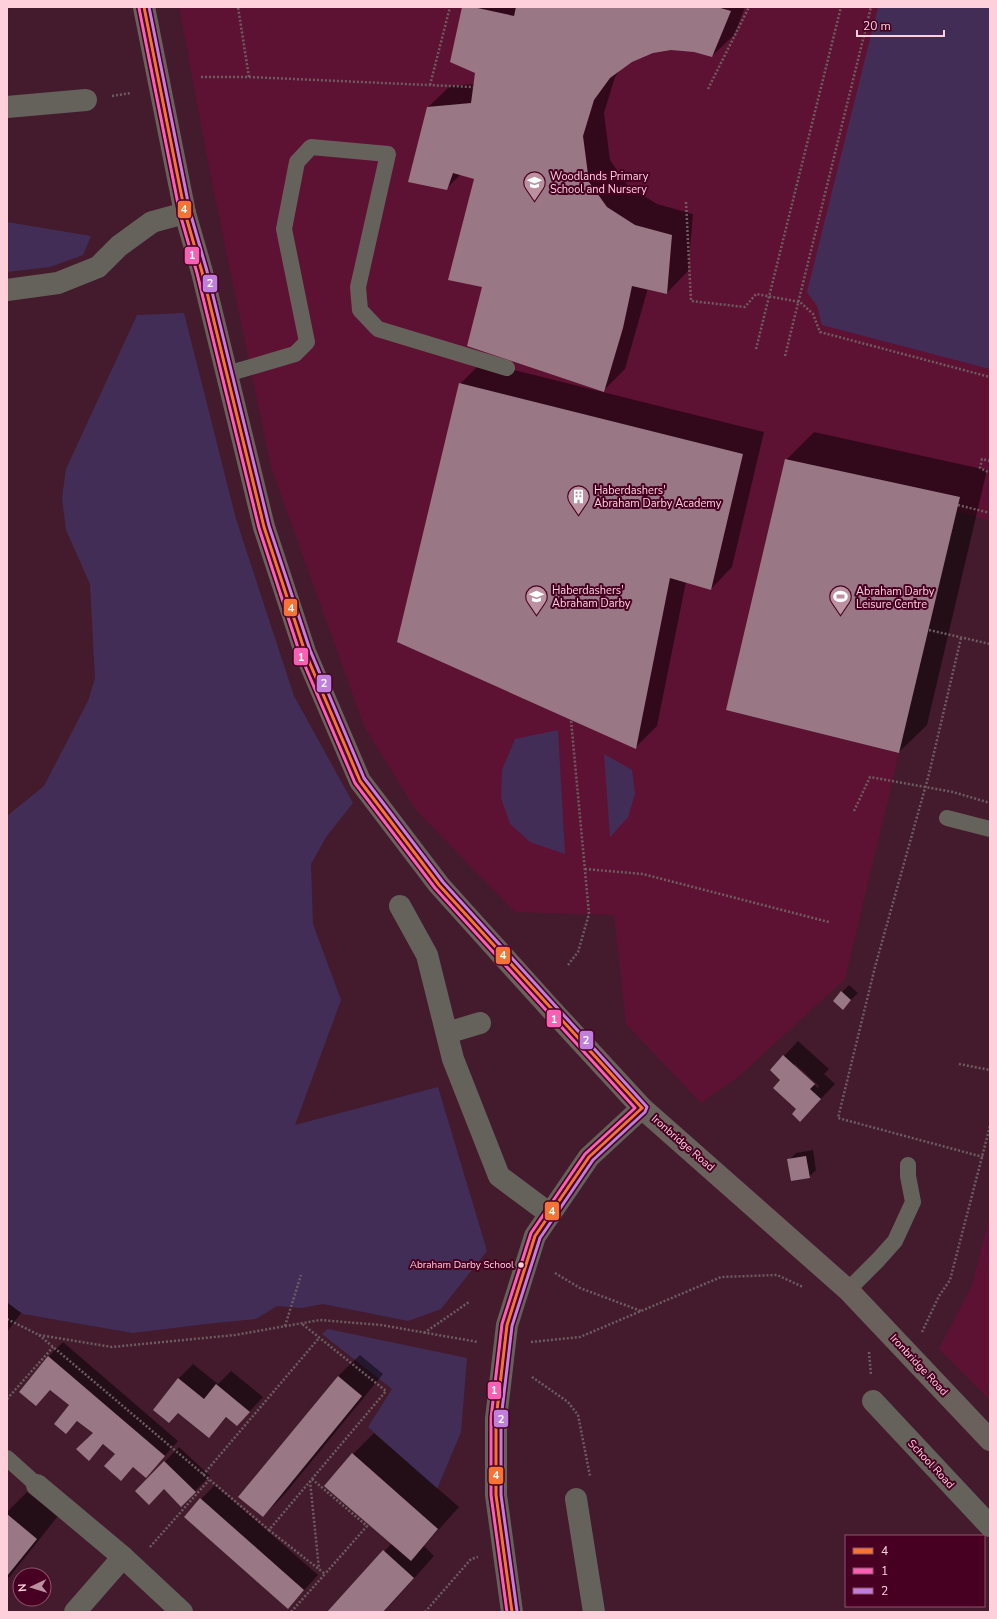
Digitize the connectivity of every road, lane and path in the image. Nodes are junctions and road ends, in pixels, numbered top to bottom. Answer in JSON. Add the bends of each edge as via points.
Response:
{"nodes":[{"id":1,"x":144,"y":7,"type":"edge"},
{"id":2,"x":238,"y":7,"type":"edge"},
{"id":3,"x":450,"y":7,"type":"edge"},
{"id":4,"x":749,"y":7,"type":"edge"},
{"id":5,"x":841,"y":7,"type":"edge"},
{"id":6,"x":870,"y":7,"type":"edge"},
{"id":7,"x":201,"y":77,"type":"dead end"},
{"id":8,"x":249,"y":77,"type":"junction"},
{"id":9,"x":430,"y":85,"type":"junction"},
{"id":10,"x":473,"y":87,"type":"dead end"},
{"id":11,"x":708,"y":89,"type":"dead end"},
{"id":12,"x":86,"y":100,"type":"dead end"},
{"id":13,"x":7,"y":107,"type":"edge"},
{"id":14,"x":686,"y":202,"type":"dead end"},
{"id":15,"x":185,"y":213,"type":"junction"},
{"id":16,"x":7,"y":290,"type":"edge"},
{"id":17,"x":769,"y":297,"type":"junction"},
{"id":18,"x":800,"y":302,"type":"junction"},
{"id":19,"x":756,"y":349,"type":"dead end"},
{"id":20,"x":785,"y":356,"type":"dead end"},
{"id":21,"x":507,"y":368,"type":"dead end"},
{"id":22,"x":227,"y":374,"type":"junction"},
{"id":23,"x":990,"y":377,"type":"edge"},
{"id":24,"x":990,"y":461,"type":"edge"},
{"id":25,"x":990,"y":473,"type":"edge"},
{"id":26,"x":958,"y":505,"type":"dead end"},
{"id":27,"x":990,"y":513,"type":"edge"},
{"id":28,"x":929,"y":630,"type":"dead end"},
{"id":29,"x":961,"y":638,"type":"junction"},
{"id":30,"x":990,"y":644,"type":"edge"},
{"id":31,"x":571,"y":720,"type":"dead end"},
{"id":32,"x":924,"y":787,"type":"junction"},
{"id":33,"x":990,"y":803,"type":"edge"},
{"id":34,"x":854,"y":811,"type":"dead end"},
{"id":35,"x":947,"y":818,"type":"dead end"},
{"id":36,"x":990,"y":829,"type":"edge"},
{"id":37,"x":585,"y":869,"type":"junction"},
{"id":38,"x":400,"y":906,"type":"dead end"},
{"id":39,"x":829,"y":922,"type":"dead end"},
{"id":40,"x":568,"y":965,"type":"dead end"},
{"id":41,"x":480,"y":1023,"type":"dead end"},
{"id":42,"x":447,"y":1033,"type":"junction"},
{"id":43,"x":958,"y":1064,"type":"dead end"},
{"id":44,"x":990,"y":1070,"type":"edge"},
{"id":45,"x":642,"y":1108,"type":"junction"},
{"id":46,"x":990,"y":1126,"type":"edge"},
{"id":47,"x":983,"y":1157,"type":"junction"},
{"id":48,"x":908,"y":1165,"type":"dead end"},
{"id":49,"x":550,"y":1214,"type":"junction"},
{"id":50,"x":555,"y":1273,"type":"dead end"},
{"id":51,"x":301,"y":1274,"type":"dead end"},
{"id":52,"x":804,"y":1288,"type":"dead end"},
{"id":53,"x":848,"y":1290,"type":"junction"},
{"id":54,"x":469,"y":1302,"type":"dead end"},
{"id":55,"x":641,"y":1311,"type":"junction"},
{"id":56,"x":7,"y":1319,"type":"edge"},
{"id":57,"x":301,"y":1323,"type":"junction"},
{"id":58,"x":286,"y":1326,"type":"junction"},
{"id":59,"x":424,"y":1333,"type":"junction"},
{"id":60,"x":921,"y":1334,"type":"dead end"},
{"id":61,"x":39,"y":1335,"type":"junction"},
{"id":62,"x":319,"y":1338,"type":"junction"},
{"id":63,"x":476,"y":1342,"type":"dead end"},
{"id":64,"x":535,"y":1343,"type":"dead end"},
{"id":65,"x":53,"y":1347,"type":"junction"},
{"id":66,"x":869,"y":1348,"type":"dead end"},
{"id":67,"x":532,"y":1377,"type":"dead end"},
{"id":68,"x":7,"y":1399,"type":"edge"},
{"id":69,"x":873,"y":1401,"type":"joint"},
{"id":70,"x":990,"y":1440,"type":"edge"},
{"id":71,"x":7,"y":1458,"type":"edge"},
{"id":72,"x":203,"y":1475,"type":"junction"},
{"id":73,"x":209,"y":1480,"type":"junction"},
{"id":74,"x":311,"y":1480,"type":"junction"},
{"id":75,"x":37,"y":1485,"type":"joint"},
{"id":76,"x":576,"y":1499,"type":"joint"},
{"id":77,"x":990,"y":1526,"type":"edge"},
{"id":78,"x":269,"y":1530,"type":"junction"},
{"id":79,"x":504,"y":1553,"type":"junction"},
{"id":80,"x":128,"y":1561,"type":"junction"},
{"id":81,"x":319,"y":1570,"type":"junction"},
{"id":82,"x":325,"y":1574,"type":"junction"},
{"id":83,"x":75,"y":1612,"type":"edge"},
{"id":84,"x":182,"y":1612,"type":"edge"},
{"id":85,"x":291,"y":1612,"type":"edge"},
{"id":86,"x":425,"y":1612,"type":"edge"},
{"id":87,"x":512,"y":1612,"type":"edge"},
{"id":88,"x":594,"y":1612,"type":"edge"}],
"edges":[{"from":1,"to":15,"type":"main road","name":"Ironbridge Road"},
{"from":2,"to":8,"type":"path"},
{"from":3,"to":9,"type":"path"},
{"from":4,"to":11,"type":"path"},
{"from":5,"to":17,"type":"path"},
{"from":6,"to":18,"type":"path"},
{"from":7,"to":8,"type":"path"},
{"from":8,"to":9,"type":"path"},
{"from":9,"to":10,"type":"path"},
{"from":12,"to":13,"type":"street"},
{"from":14,"to":17,"type":"path","via":[[691,301],[745,307],[756,294]]},
{"from":15,"to":16,"type":"street","via":[[152,222],[119,246],[98,267],[58,283]]},
{"from":15,"to":22,"type":"main road","name":"Ironbridge Road"},
{"from":17,"to":18,"type":"path"},
{"from":17,"to":19,"type":"path"},
{"from":18,"to":20,"type":"path"},
{"from":18,"to":23,"type":"path","via":[[813,314],[820,332]]},
{"from":21,"to":22,"type":"lane","via":[[378,329],[360,310],[358,286],[388,154],[311,147],[297,162],[284,229],[307,342],[295,354]]},
{"from":22,"to":45,"type":"main road","name":"Ironbridge Road","via":[[264,526],[303,644],[360,781],[439,885]]},
{"from":24,"to":25,"type":"path","via":[[982,459],[980,468]]},
{"from":26,"to":27,"type":"path"},
{"from":28,"to":29,"type":"path"},
{"from":29,"to":30,"type":"path"},
{"from":29,"to":32,"type":"path","via":[[950,691]]},
{"from":31,"to":37,"type":"path"},
{"from":32,"to":33,"type":"path"},
{"from":32,"to":34,"type":"path","via":[[870,777]]},
{"from":32,"to":47,"type":"path","via":[[875,967],[838,1118]]},
{"from":35,"to":36,"type":"lane"},
{"from":37,"to":39,"type":"path","via":[[643,874]]},
{"from":37,"to":40,"type":"path","via":[[589,914],[578,952]]},
{"from":38,"to":42,"type":"street","via":[[427,955]]},
{"from":41,"to":42,"type":"street"},
{"from":42,"to":49,"type":"street","via":[[453,1060],[499,1176]]},
{"from":43,"to":44,"type":"path"},
{"from":45,"to":49,"type":"street","via":[[589,1157]]},
{"from":45,"to":53,"type":"main road","name":"Ironbridge Road"},
{"from":46,"to":47,"type":"path"},
{"from":47,"to":60,"type":"path","via":[[950,1280],[939,1296]]},
{"from":48,"to":53,"type":"lane","via":[[913,1202],[895,1241]]},
{"from":49,"to":79,"type":"street","via":[[535,1236],[507,1325],[496,1419],[496,1495]]},
{"from":50,"to":55,"type":"path","via":[[580,1288]]},
{"from":51,"to":58,"type":"path"},
{"from":52,"to":55,"type":"path","via":[[777,1275],[721,1277]]},
{"from":53,"to":70,"type":"main road","name":"Ironbridge Road"},
{"from":54,"to":59,"type":"path"},
{"from":55,"to":64,"type":"path","via":[[580,1337]]},
{"from":56,"to":61,"type":"path"},
{"from":57,"to":58,"type":"path"},
{"from":57,"to":59,"type":"path","via":[[320,1320]]},
{"from":57,"to":62,"type":"path"},
{"from":58,"to":61,"type":"path","via":[[236,1335],[112,1347]]},
{"from":59,"to":63,"type":"path"},
{"from":61,"to":65,"type":"path"},
{"from":62,"to":72,"type":"path"},
{"from":62,"to":74,"type":"path","via":[[386,1391]]},
{"from":65,"to":68,"type":"path"},
{"from":65,"to":72,"type":"path"},
{"from":66,"to":69,"type":"path"},
{"from":67,"to":76,"type":"path","via":[[568,1402],[578,1415],[592,1486]]},
{"from":69,"to":77,"type":"street","name":"School Road"},
{"from":71,"to":75,"type":"lane"},
{"from":72,"to":73,"type":"path"},
{"from":73,"to":78,"type":"path"},
{"from":73,"to":80,"type":"path"},
{"from":74,"to":78,"type":"path"},
{"from":74,"to":81,"type":"path"},
{"from":74,"to":82,"type":"path","via":[[367,1526]]},
{"from":75,"to":80,"type":"street"},
{"from":76,"to":88,"type":"street"},
{"from":78,"to":81,"type":"path"},
{"from":79,"to":86,"type":"path","via":[[471,1559]]},
{"from":79,"to":87,"type":"street"},
{"from":80,"to":83,"type":"street"},
{"from":80,"to":84,"type":"street"},
{"from":81,"to":82,"type":"path"},
{"from":82,"to":85,"type":"path"}]}
